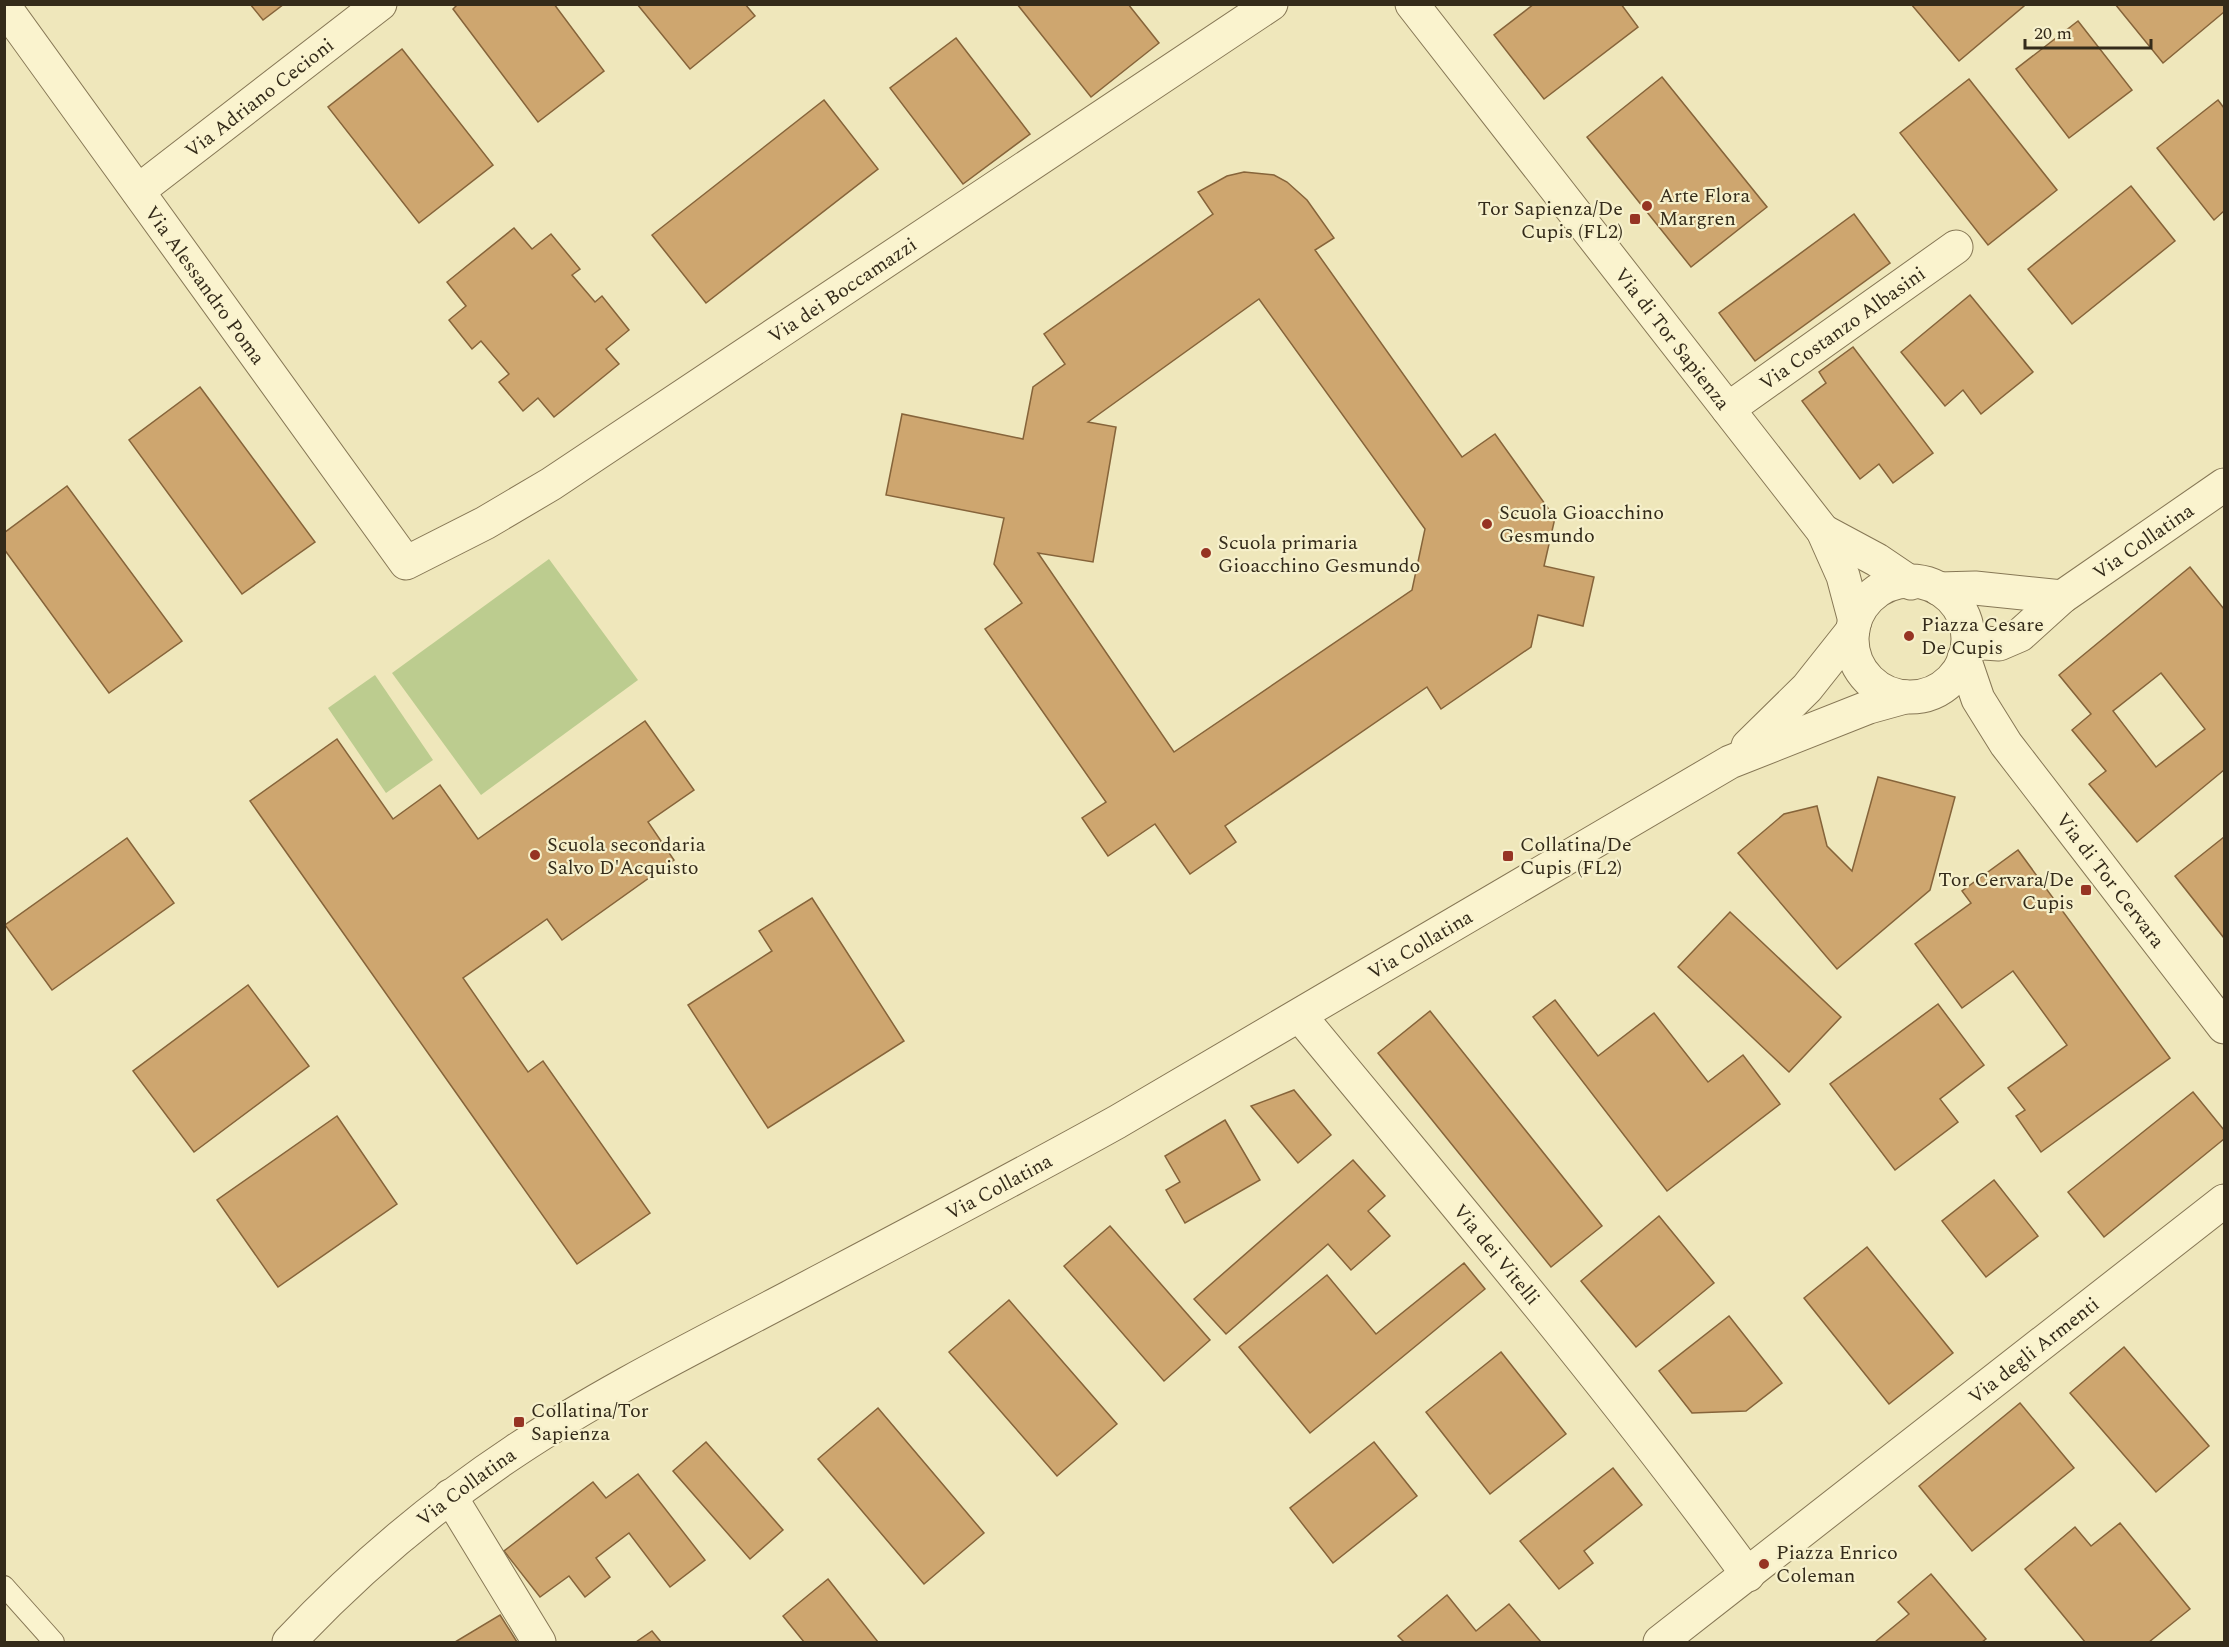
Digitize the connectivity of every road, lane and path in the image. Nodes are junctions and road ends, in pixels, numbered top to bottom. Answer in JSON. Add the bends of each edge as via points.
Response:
{"nodes":[{"id":1,"x":380,"y":4,"type":"edge"},
{"id":2,"x":1270,"y":4,"type":"edge"},
{"id":3,"x":1412,"y":4,"type":"edge"},
{"id":4,"x":4,"y":6,"type":"edge"},
{"id":5,"x":138,"y":190,"type":"junction"},
{"id":6,"x":1956,"y":248,"type":"dead end"},
{"id":7,"x":1728,"y":409,"type":"junction"},
{"id":8,"x":2224,"y":485,"type":"edge"},
{"id":9,"x":1823,"y":531,"type":"junction"},
{"id":10,"x":406,"y":563,"type":"joint"},
{"id":11,"x":1925,"y":586,"type":"junction"},
{"id":12,"x":2062,"y":597,"type":"junction"},
{"id":13,"x":1854,"y":625,"type":"junction"},
{"id":14,"x":1966,"y":650,"type":"junction"},
{"id":15,"x":1911,"y":697,"type":"junction"},
{"id":16,"x":1999,"y":735,"type":"junction"},
{"id":17,"x":1730,"y":762,"type":"junction"},
{"id":18,"x":1300,"y":1016,"type":"junction"},
{"id":19,"x":2224,"y":1027,"type":"edge"},
{"id":20,"x":2224,"y":1201,"type":"edge"},
{"id":21,"x":450,"y":1496,"type":"junction"},
{"id":22,"x":1748,"y":1575,"type":"junction"},
{"id":23,"x":4,"y":1586,"type":"edge"},
{"id":24,"x":1673,"y":1633,"type":"edge"},
{"id":25,"x":54,"y":1642,"type":"edge"},
{"id":26,"x":289,"y":1642,"type":"edge"},
{"id":27,"x":539,"y":1642,"type":"edge"}],
"edges":[{"from":1,"to":5,"type":"street","name":"Via Adriano Cecioni"},
{"from":2,"to":10,"type":"street","name":"Via dei Boccamazzi","via":[[551,484]]},
{"from":3,"to":7,"type":"street","name":"Via di Tor Sapienza"},
{"from":4,"to":5,"type":"street","name":"Via Alessandro Poma"},
{"from":5,"to":10,"type":"street","name":"Via Alessandro Poma"},
{"from":6,"to":7,"type":"street","name":"Via Costanzo Albasini"},
{"from":7,"to":9,"type":"street","name":"Via di Tor Sapienza"},
{"from":8,"to":12,"type":"street","name":"Via Collatina"},
{"from":9,"to":11,"type":"street"},
{"from":9,"to":13,"type":"street","via":[[1843,576]]},
{"from":11,"to":12,"type":"street"},
{"from":11,"to":13,"type":"street","via":[[1893,585],[1877,592],[1863,604]]},
{"from":11,"to":14,"type":"street","via":[[1953,599],[1963,615]]},
{"from":12,"to":14,"type":"street","via":[[2012,640]]},
{"from":13,"to":15,"type":"street","via":[[1852,649],[1864,674],[1886,692]]},
{"from":13,"to":17,"type":"street","via":[[1807,688]]},
{"from":14,"to":15,"type":"street","via":[[1949,681],[1928,694]]},
{"from":14,"to":16,"type":"street","via":[[1978,699]]},
{"from":15,"to":16,"type":"street","via":[[1941,701],[1969,712]]},
{"from":15,"to":17,"type":"street","via":[[1850,714]]},
{"from":16,"to":19,"type":"street","name":"Via di Tor Cervara"},
{"from":17,"to":18,"type":"street","name":"Via Collatina"},
{"from":18,"to":21,"type":"street","name":"Via Collatina","via":[[1026,1173],[628,1382]]},
{"from":18,"to":22,"type":"street","name":"Via dei Vitelli","via":[[1562,1333]]},
{"from":20,"to":22,"type":"street","name":"Via degli Armenti"},
{"from":21,"to":26,"type":"street","name":"Via Collatina","via":[[351,1580]]},
{"from":21,"to":27,"type":"street"},
{"from":22,"to":24,"type":"street"},
{"from":23,"to":25,"type":"lane"}]}
